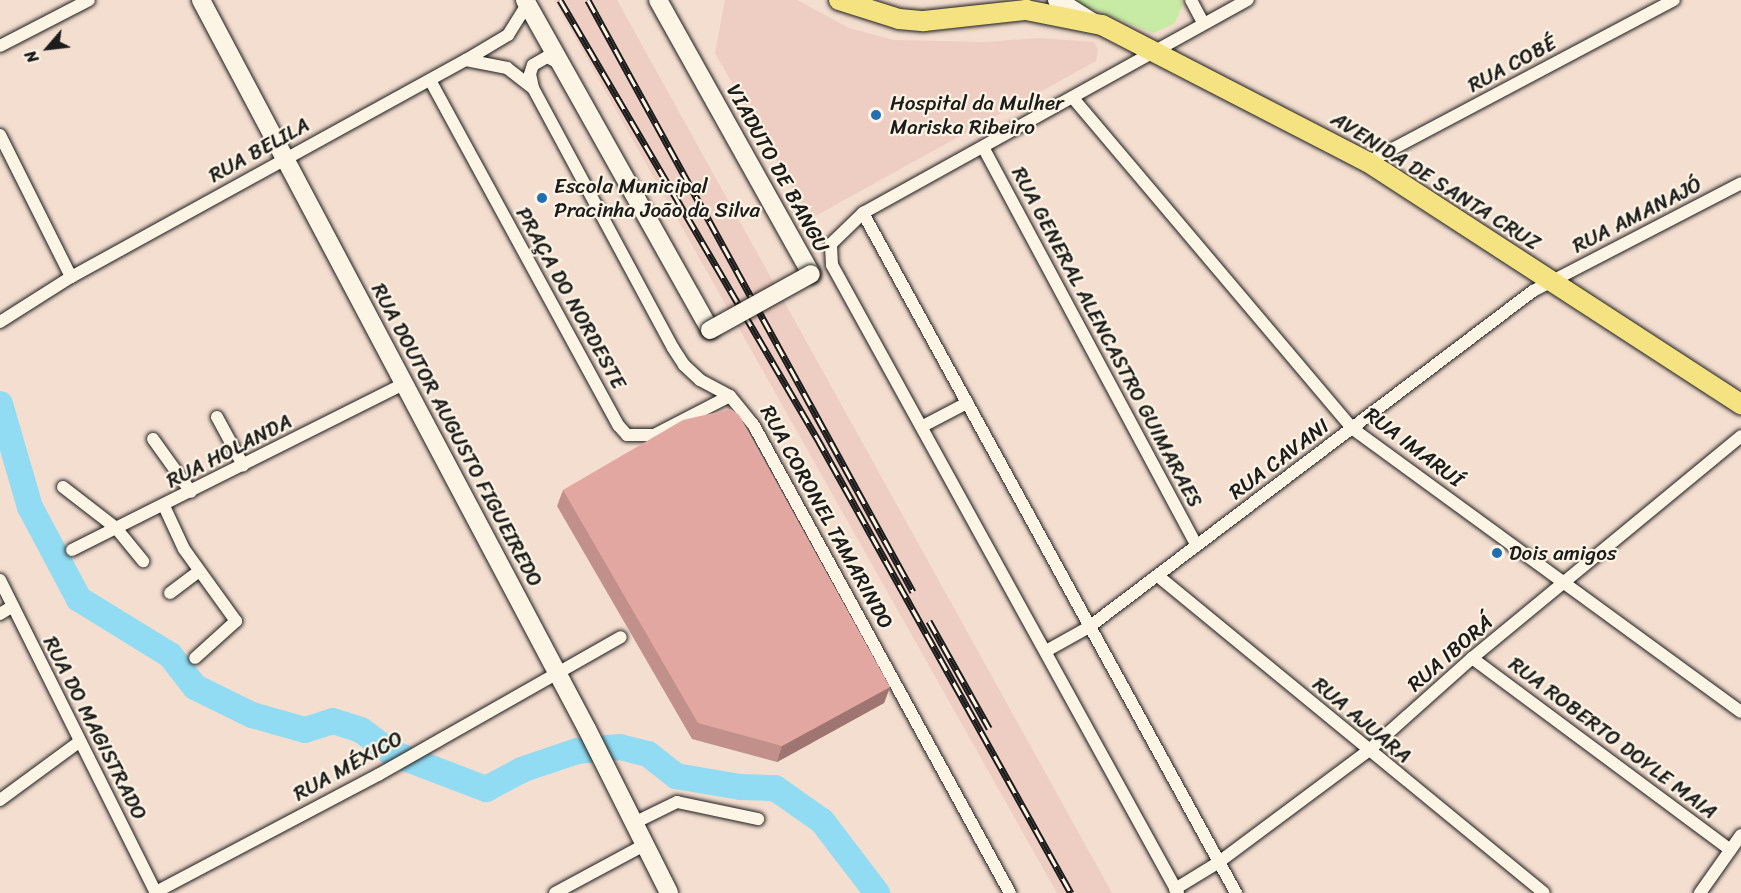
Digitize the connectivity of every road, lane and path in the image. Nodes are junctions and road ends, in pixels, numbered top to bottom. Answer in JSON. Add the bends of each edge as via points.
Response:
{"nodes":[{"id":1,"x":89,"y":0,"type":"edge"},
{"id":2,"x":201,"y":0,"type":"edge"},
{"id":3,"x":838,"y":0,"type":"edge"},
{"id":4,"x":1057,"y":0,"type":"edge"},
{"id":5,"x":1191,"y":0,"type":"edge"},
{"id":6,"x":1248,"y":0,"type":"edge"},
{"id":7,"x":1674,"y":0,"type":"edge"},
{"id":8,"x":526,"y":2,"type":"edge"},
{"id":9,"x":661,"y":4,"type":"edge"},
{"id":10,"x":1093,"y":22,"type":"junction"},
{"id":11,"x":1203,"y":23,"type":"junction"},
{"id":12,"x":0,"y":46,"type":"edge"},
{"id":13,"x":1155,"y":49,"type":"junction"},
{"id":14,"x":466,"y":60,"type":"junction"},
{"id":15,"x":560,"y":64,"type":"junction"},
{"id":16,"x":430,"y":80,"type":"junction"},
{"id":17,"x":533,"y":88,"type":"junction"},
{"id":18,"x":1073,"y":98,"type":"junction"},
{"id":19,"x":0,"y":135,"type":"edge"},
{"id":20,"x":983,"y":147,"type":"junction"},
{"id":21,"x":284,"y":157,"type":"junction"},
{"id":22,"x":1368,"y":162,"type":"junction"},
{"id":23,"x":1741,"y":183,"type":"edge"},
{"id":24,"x":863,"y":213,"type":"junction"},
{"id":25,"x":71,"y":277,"type":"junction"},
{"id":26,"x":1551,"y":280,"type":"junction"},
{"id":27,"x":0,"y":322,"type":"edge"},
{"id":28,"x":403,"y":384,"type":"junction"},
{"id":29,"x":730,"y":396,"type":"junction"},
{"id":30,"x":967,"y":402,"type":"junction"},
{"id":31,"x":1741,"y":404,"type":"edge"},
{"id":32,"x":217,"y":417,"type":"dead end"},
{"id":33,"x":923,"y":426,"type":"junction"},
{"id":34,"x":1353,"y":429,"type":"junction"},
{"id":35,"x":1741,"y":435,"type":"edge"},
{"id":36,"x":153,"y":439,"type":"dead end"},
{"id":37,"x":243,"y":465,"type":"junction"},
{"id":38,"x":63,"y":487,"type":"dead end"},
{"id":39,"x":190,"y":492,"type":"junction"},
{"id":40,"x":164,"y":506,"type":"junction"},
{"id":41,"x":116,"y":528,"type":"junction"},
{"id":42,"x":1196,"y":545,"type":"junction"},
{"id":43,"x":72,"y":550,"type":"dead end"},
{"id":44,"x":143,"y":561,"type":"dead end"},
{"id":45,"x":199,"y":571,"type":"junction"},
{"id":46,"x":1158,"y":576,"type":"junction"},
{"id":47,"x":0,"y":580,"type":"edge"},
{"id":48,"x":1566,"y":583,"type":"junction"},
{"id":49,"x":170,"y":593,"type":"dead end"},
{"id":50,"x":13,"y":606,"type":"junction"},
{"id":51,"x":0,"y":614,"type":"edge"},
{"id":52,"x":1089,"y":627,"type":"junction"},
{"id":53,"x":621,"y":637,"type":"dead end"},
{"id":54,"x":1046,"y":651,"type":"junction"},
{"id":55,"x":195,"y":658,"type":"dead end"},
{"id":56,"x":1472,"y":658,"type":"junction"},
{"id":57,"x":557,"y":672,"type":"junction"},
{"id":58,"x":1741,"y":712,"type":"edge"},
{"id":59,"x":80,"y":742,"type":"junction"},
{"id":60,"x":1368,"y":751,"type":"junction"},
{"id":61,"x":0,"y":800,"type":"edge"},
{"id":62,"x":758,"y":819,"type":"dead end"},
{"id":63,"x":633,"y":823,"type":"junction"},
{"id":64,"x":1741,"y":835,"type":"edge"},
{"id":65,"x":644,"y":845,"type":"junction"},
{"id":66,"x":1731,"y":850,"type":"junction"},
{"id":67,"x":1219,"y":862,"type":"junction"},
{"id":68,"x":1176,"y":891,"type":"edge"},
{"id":69,"x":156,"y":893,"type":"edge"},
{"id":70,"x":555,"y":893,"type":"edge"},
{"id":71,"x":669,"y":893,"type":"edge"},
{"id":72,"x":1010,"y":893,"type":"edge"},
{"id":73,"x":1236,"y":893,"type":"edge"},
{"id":74,"x":1544,"y":893,"type":"edge"},
{"id":75,"x":1700,"y":893,"type":"edge"}],
"edges":[{"from":1,"to":12,"type":"street"},
{"from":2,"to":21,"type":"street","name":"RUA DOUTOR AUGUSTO FIGUEIREDO"},
{"from":3,"to":10,"type":"main road","name":"AVENIDA DE SANTA CRUZ","via":[[899,19],[924,21],[1026,10]]},
{"from":4,"to":10,"type":"street","name":"AVENIDA DE SANTA CRUZ"},
{"from":5,"to":11,"type":"street"},
{"from":6,"to":11,"type":"street"},
{"from":7,"to":22,"type":"street","name":"RUA COBÉ"},
{"from":8,"to":14,"type":"street","name":"RUA BELILA","via":[[508,35]]},
{"from":8,"to":15,"type":"street"},
{"from":9,"to":15,"type":"street","name":"VIADUTO DE BANGU","bridge":true,"via":[[811,273],[710,330]]},
{"from":10,"to":13,"type":"main road","name":"AVENIDA DE SANTA CRUZ"},
{"from":11,"to":13,"type":"street"},
{"from":13,"to":18,"type":"street"},
{"from":13,"to":22,"type":"main road","name":"AVENIDA DE SANTA CRUZ"},
{"from":14,"to":16,"type":"street","name":"RUA BELILA"},
{"from":14,"to":17,"type":"street","name":"RUA CORONEL TAMARINDO","via":[[507,68]]},
{"from":15,"to":17,"type":"street","via":[[547,57],[533,65]]},
{"from":16,"to":21,"type":"street","name":"RUA BELILA"},
{"from":16,"to":29,"type":"street","name":"PRAÇA DO NORDESTE","via":[[627,435],[654,435]]},
{"from":17,"to":29,"type":"street","name":"RUA CORONEL TAMARINDO","via":[[673,348],[700,380]]},
{"from":18,"to":20,"type":"street"},
{"from":18,"to":34,"type":"street","name":"RUA IMARUÍ"},
{"from":19,"to":25,"type":"street"},
{"from":20,"to":24,"type":"street"},
{"from":20,"to":42,"type":"street","name":"RUA GENERAL ALENCASTRO GUIMARAES"},
{"from":21,"to":25,"type":"street","name":"RUA BELILA"},
{"from":21,"to":28,"type":"street","name":"RUA DOUTOR AUGUSTO FIGUEIREDO"},
{"from":22,"to":26,"type":"main road","name":"AVENIDA DE SANTA CRUZ"},
{"from":23,"to":26,"type":"street","name":"RUA AMANAJÓ"},
{"from":24,"to":30,"type":"street"},
{"from":24,"to":33,"type":"street","via":[[837,235],[829,255]]},
{"from":25,"to":27,"type":"street","name":"RUA BELILA"},
{"from":26,"to":31,"type":"main road","name":"AVENIDA DE SANTA CRUZ"},
{"from":26,"to":34,"type":"street","name":"RUA CAVANI"},
{"from":28,"to":37,"type":"street","name":"RUA HOLANDA"},
{"from":28,"to":57,"type":"street","name":"RUA DOUTOR AUGUSTO FIGUEIREDO"},
{"from":29,"to":72,"type":"street","name":"RUA CORONEL TAMARINDO","via":[[753,424]]},
{"from":30,"to":33,"type":"street"},
{"from":30,"to":52,"type":"street"},
{"from":32,"to":37,"type":"street"},
{"from":33,"to":54,"type":"street"},
{"from":34,"to":42,"type":"street","name":"RUA CAVANI"},
{"from":34,"to":48,"type":"street","name":"RUA IMARUÍ"},
{"from":35,"to":48,"type":"street","name":"RUA IBORÁ"},
{"from":36,"to":39,"type":"street"},
{"from":37,"to":39,"type":"street","name":"RUA HOLANDA"},
{"from":38,"to":41,"type":"street"},
{"from":39,"to":40,"type":"street","name":"RUA HOLANDA"},
{"from":40,"to":41,"type":"street","name":"RUA HOLANDA"},
{"from":40,"to":45,"type":"street"},
{"from":41,"to":43,"type":"street","name":"RUA HOLANDA"},
{"from":41,"to":44,"type":"street"},
{"from":42,"to":46,"type":"street","name":"RUA CAVANI"},
{"from":45,"to":49,"type":"street"},
{"from":45,"to":55,"type":"street","via":[[236,621]]},
{"from":46,"to":52,"type":"street","name":"RUA CAVANI"},
{"from":46,"to":60,"type":"street","name":"RUA AJUARA"},
{"from":47,"to":50,"type":"street","name":"RUA DO MAGISTRADO"},
{"from":48,"to":56,"type":"street","name":"RUA IBORÁ"},
{"from":48,"to":58,"type":"street","name":"RUA IMARUÍ"},
{"from":50,"to":51,"type":"street"},
{"from":50,"to":59,"type":"street","name":"RUA DO MAGISTRADO"},
{"from":52,"to":54,"type":"street","name":"RUA CAVANI"},
{"from":52,"to":67,"type":"street"},
{"from":53,"to":57,"type":"street","name":"RUA MÉXICO"},
{"from":54,"to":68,"type":"street"},
{"from":56,"to":60,"type":"street","name":"RUA IBORÁ"},
{"from":56,"to":66,"type":"street","name":"RUA ROBERTO DOYLE MAIA"},
{"from":57,"to":63,"type":"street","name":"RUA DOUTOR AUGUSTO FIGUEIREDO"},
{"from":57,"to":69,"type":"street","name":"RUA MÉXICO","via":[[378,775]]},
{"from":59,"to":61,"type":"street"},
{"from":59,"to":69,"type":"street","name":"RUA DO MAGISTRADO"},
{"from":60,"to":67,"type":"street","name":"RUA IBORÁ"},
{"from":60,"to":74,"type":"street","name":"RUA AJUARA"},
{"from":62,"to":63,"type":"street","via":[[677,802]]},
{"from":63,"to":65,"type":"street","name":"RUA DOUTOR AUGUSTO FIGUEIREDO"},
{"from":64,"to":66,"type":"street"},
{"from":65,"to":70,"type":"street"},
{"from":65,"to":71,"type":"street","name":"RUA DOUTOR AUGUSTO FIGUEIREDO"},
{"from":66,"to":75,"type":"street"},
{"from":67,"to":68,"type":"street","name":"RUA IBORÁ"},
{"from":67,"to":73,"type":"street"}]}
